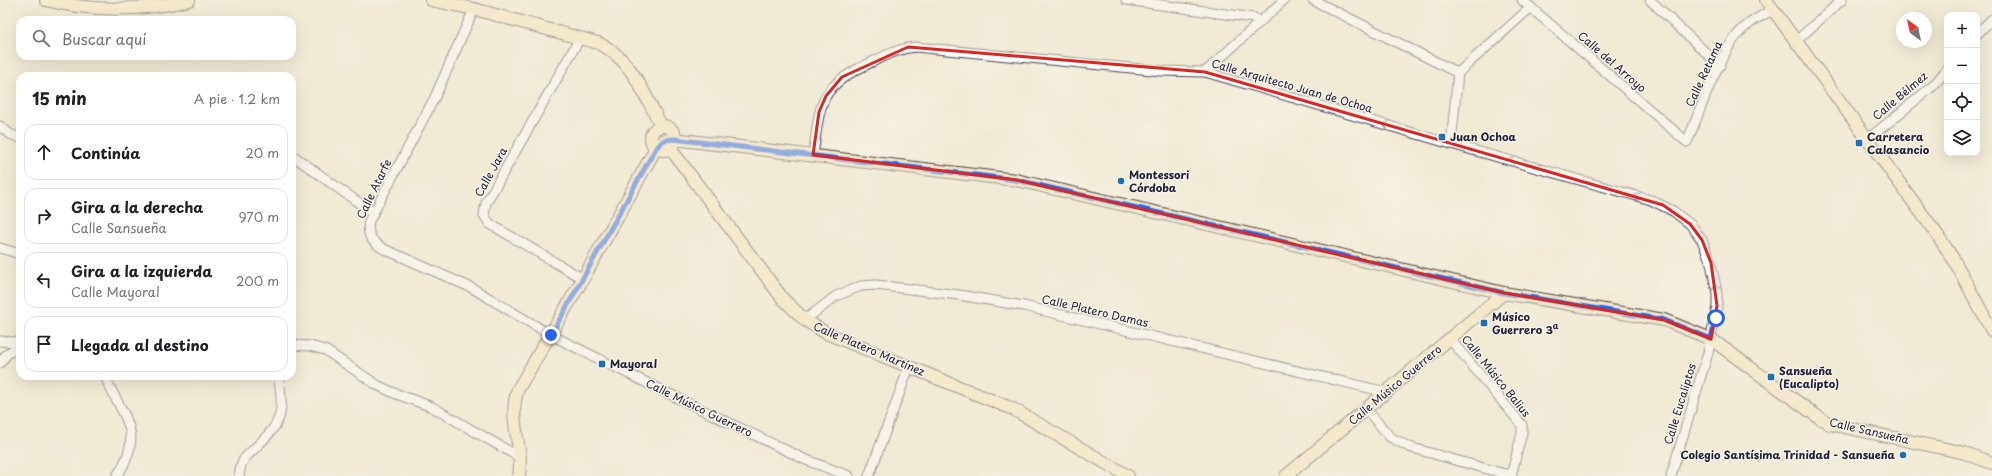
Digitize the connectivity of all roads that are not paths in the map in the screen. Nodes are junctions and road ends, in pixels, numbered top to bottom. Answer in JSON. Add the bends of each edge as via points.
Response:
{"nodes":[{"id":1,"x":46,"y":0,"type":"edge"},
{"id":2,"x":190,"y":0,"type":"edge"},
{"id":3,"x":431,"y":0,"type":"edge"},
{"id":4,"x":1126,"y":0,"type":"edge"},
{"id":5,"x":1284,"y":0,"type":"edge"},
{"id":6,"x":1313,"y":0,"type":"edge"},
{"id":7,"x":1522,"y":0,"type":"edge"},
{"id":8,"x":1650,"y":0,"type":"edge"},
{"id":9,"x":1842,"y":0,"type":"edge"},
{"id":10,"x":1770,"y":5,"type":"edge"},
{"id":11,"x":1531,"y":7,"type":"junction"},
{"id":12,"x":474,"y":9,"type":"junction"},
{"id":13,"x":1992,"y":19,"type":"edge"},
{"id":14,"x":1260,"y":22,"type":"junction"},
{"id":15,"x":1980,"y":31,"type":"edge"},
{"id":16,"x":580,"y":38,"type":"junction"},
{"id":17,"x":1796,"y":41,"type":"junction"},
{"id":18,"x":1720,"y":66,"type":"junction"},
{"id":19,"x":1205,"y":72,"type":"junction"},
{"id":20,"x":1458,"y":73,"type":"junction"},
{"id":21,"x":1944,"y":73,"type":"edge"},
{"id":22,"x":661,"y":125,"type":"junction"},
{"id":23,"x":0,"y":126,"type":"edge"},
{"id":24,"x":16,"y":136,"type":"edge"},
{"id":25,"x":1867,"y":140,"type":"junction"},
{"id":26,"x":1687,"y":142,"type":"joint"},
{"id":27,"x":666,"y":144,"type":"junction"},
{"id":28,"x":1451,"y":144,"type":"junction"},
{"id":29,"x":813,"y":155,"type":"junction"},
{"id":30,"x":296,"y":158,"type":"edge"},
{"id":31,"x":373,"y":213,"type":"junction"},
{"id":32,"x":0,"y":248,"type":"edge"},
{"id":33,"x":16,"y":253,"type":"edge"},
{"id":34,"x":583,"y":279,"type":"junction"},
{"id":35,"x":1504,"y":293,"type":"junction"},
{"id":36,"x":804,"y":320,"type":"junction"},
{"id":37,"x":1990,"y":324,"type":"edge"},
{"id":38,"x":551,"y":335,"type":"junction"},
{"id":39,"x":1450,"y":339,"type":"junction"},
{"id":40,"x":1711,"y":339,"type":"junction"},
{"id":41,"x":0,"y":341,"type":"edge"},
{"id":42,"x":16,"y":342,"type":"edge"},
{"id":43,"x":296,"y":344,"type":"edge"},
{"id":44,"x":16,"y":348,"type":"edge"},
{"id":45,"x":7,"y":354,"type":"junction"},
{"id":46,"x":0,"y":363,"type":"edge"},
{"id":47,"x":909,"y":367,"type":"junction"},
{"id":48,"x":107,"y":380,"type":"edge"},
{"id":49,"x":279,"y":380,"type":"edge"},
{"id":50,"x":1386,"y":392,"type":"junction"},
{"id":51,"x":1366,"y":409,"type":"junction"},
{"id":52,"x":521,"y":458,"type":"junction"},
{"id":53,"x":1992,"y":463,"type":"edge"},
{"id":54,"x":117,"y":476,"type":"edge"},
{"id":55,"x":239,"y":476,"type":"edge"},
{"id":56,"x":519,"y":476,"type":"edge"},
{"id":57,"x":848,"y":476,"type":"edge"},
{"id":58,"x":870,"y":476,"type":"edge"},
{"id":59,"x":1128,"y":476,"type":"edge"},
{"id":60,"x":1286,"y":476,"type":"edge"},
{"id":61,"x":1512,"y":476,"type":"edge"},
{"id":62,"x":1671,"y":476,"type":"edge"}],
"edges":[{"from":1,"to":2,"type":"street","via":[[96,8],[124,8]]},
{"from":3,"to":12,"type":"street","name":"Calle Platero Martínez"},
{"from":4,"to":14,"type":"street","via":[[1254,18]]},
{"from":5,"to":14,"type":"street"},
{"from":6,"to":20,"type":"street"},
{"from":7,"to":11,"type":"street","name":"Calle del Arroyo"},
{"from":8,"to":18,"type":"street"},
{"from":9,"to":17,"type":"street"},
{"from":10,"to":17,"type":"street"},
{"from":10,"to":18,"type":"street","name":"Calle Retama","via":[[1738,34]]},
{"from":11,"to":20,"type":"street"},
{"from":11,"to":26,"type":"street","name":"Calle del Arroyo"},
{"from":12,"to":16,"type":"street","name":"Calle Platero Martínez"},
{"from":12,"to":31,"type":"street","name":"Calle Atarfe","via":[[434,97]]},
{"from":13,"to":15,"type":"street"},
{"from":14,"to":19,"type":"street"},
{"from":16,"to":22,"type":"street","name":"Calle Platero Martínez","via":[[610,48],[619,56],[632,73]]},
{"from":16,"to":34,"type":"street","name":"Calle Jara","via":[[486,204],[484,216],[490,224]]},
{"from":17,"to":25,"type":"street"},
{"from":18,"to":26,"type":"street","name":"Calle Retama"},
{"from":28,"to":19,"type":"street","name":"Calle Arquitecto Juan de Ochoa","one_way":true},
{"from":19,"to":29,"type":"street","name":"Calle Arquitecto Juan de Ochoa","via":[[1162,71],[908,47],[849,73],[830,89],[819,112]]},
{"from":20,"to":28,"type":"street"},
{"from":21,"to":25,"type":"street","name":"Calle Bélmez","via":[[1934,85]]},
{"from":22,"to":27,"type":"street","name":"Calle Platero Martínez","via":[[670,129]]},
{"from":22,"to":27,"type":"street","via":[[653,132],[651,140]]},
{"from":23,"to":24,"type":"street"},
{"from":25,"to":37,"type":"street","via":[[1946,247]]},
{"from":27,"to":29,"type":"street","name":"Calle Sansueña"},
{"from":27,"to":34,"type":"street"},
{"from":27,"to":36,"type":"street","name":"Calle Platero Martínez","via":[[783,299]]},
{"from":40,"to":28,"type":"street","name":"Calle Arquitecto Juan de Ochoa","one_way":true,"via":[[1717,306],[1712,263],[1697,232],[1682,217],[1651,200]]},
{"from":29,"to":35,"type":"street","name":"Calle Sansueña","via":[[1016,180]]},
{"from":30,"to":31,"type":"street"},
{"from":31,"to":38,"type":"street","name":"Calle Atarfe","via":[[368,228],[372,240],[378,245],[472,288]]},
{"from":32,"to":33,"type":"street"},
{"from":34,"to":38,"type":"street"},
{"from":35,"to":39,"type":"street","name":"Calle Músico Guerrero"},
{"from":35,"to":40,"type":"street","name":"Calle Sansueña","via":[[1664,320]]},
{"from":36,"to":47,"type":"street","name":"Calle Platero Martínez","via":[[826,333]]},
{"from":36,"to":50,"type":"street","name":"Calle Platero Damas","via":[[836,296],[861,286],[876,285],[960,295],[1024,306]]},
{"from":38,"to":52,"type":"street","via":[[518,389],[513,402],[513,418]]},
{"from":38,"to":57,"type":"street","name":"Calle Músico Guerrero","via":[[804,459]]},
{"from":39,"to":50,"type":"street","name":"Calle Músico Guerrero"},
{"from":39,"to":61,"type":"street","name":"Calle Músico Balius","via":[[1522,425]]},
{"from":40,"to":53,"type":"street","name":"Calle Sansueña","via":[[1830,424],[1965,453]]},
{"from":40,"to":62,"type":"street","name":"Calle Eucaliptos"},
{"from":41,"to":42,"type":"street"},
{"from":41,"to":45,"type":"street"},
{"from":43,"to":52,"type":"street","via":[[325,350],[377,385],[432,407]]},
{"from":44,"to":45,"type":"street"},
{"from":45,"to":46,"type":"street"},
{"from":47,"to":58,"type":"street"},
{"from":47,"to":59,"type":"street","name":"Calle Platero Martínez","via":[[1013,409]]},
{"from":48,"to":54,"type":"street","via":[[130,426],[130,446],[124,465]]},
{"from":49,"to":55,"type":"street","via":[[282,411],[277,424],[244,459]]},
{"from":50,"to":51,"type":"street","name":"Calle Músico Guerrero"},
{"from":51,"to":60,"type":"street","name":"Calle Músico Guerrero"},
{"from":51,"to":61,"type":"street","via":[[1390,437],[1409,447]]},
{"from":52,"to":56,"type":"street"}]}
